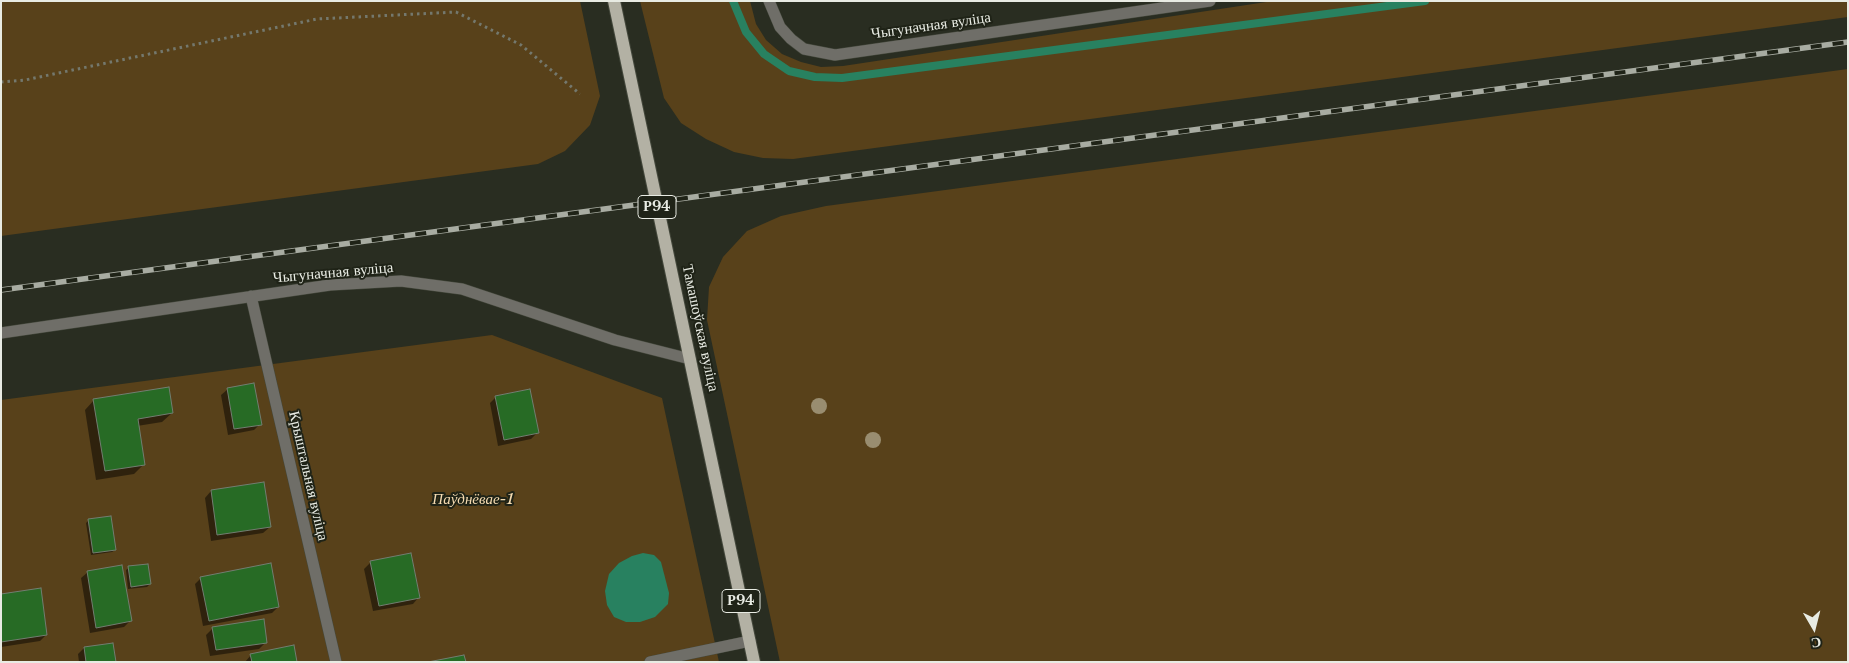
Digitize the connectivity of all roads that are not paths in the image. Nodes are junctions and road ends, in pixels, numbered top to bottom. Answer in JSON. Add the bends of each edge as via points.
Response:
{"nodes":[{"id":1,"x":614,"y":1,"type":"edge"},
{"id":2,"x":769,"y":1,"type":"edge"},
{"id":3,"x":1210,"y":1,"type":"edge"},
{"id":4,"x":251,"y":296,"type":"junction"},
{"id":5,"x":1,"y":333,"type":"edge"},
{"id":6,"x":690,"y":359,"type":"junction"},
{"id":7,"x":750,"y":641,"type":"junction"},
{"id":8,"x":336,"y":662,"type":"edge"},
{"id":9,"x":650,"y":662,"type":"edge"},
{"id":10,"x":754,"y":662,"type":"edge"}],
"edges":[{"from":1,"to":6,"type":"main road","name":"Тамашоўская вуліца","number":"Р94"},
{"from":2,"to":3,"type":"lane","name":"Чыгуначная вуліца","via":[[780,27],[791,40],[804,49],[835,55]]},
{"from":4,"to":5,"type":"lane","name":"Чыгуначная вуліца"},
{"from":4,"to":6,"type":"lane","name":"Чыгуначная вуліца","via":[[368,281],[433,284],[462,289],[615,340]]},
{"from":4,"to":8,"type":"lane","name":"Крыштальная вуліца"},
{"from":6,"to":7,"type":"main road","name":"Тамашоўская вуліца","number":"Р94"},
{"from":7,"to":9,"type":"lane"},
{"from":7,"to":10,"type":"main road","name":"Тамашоўская вуліца","number":"Р94"}]}
